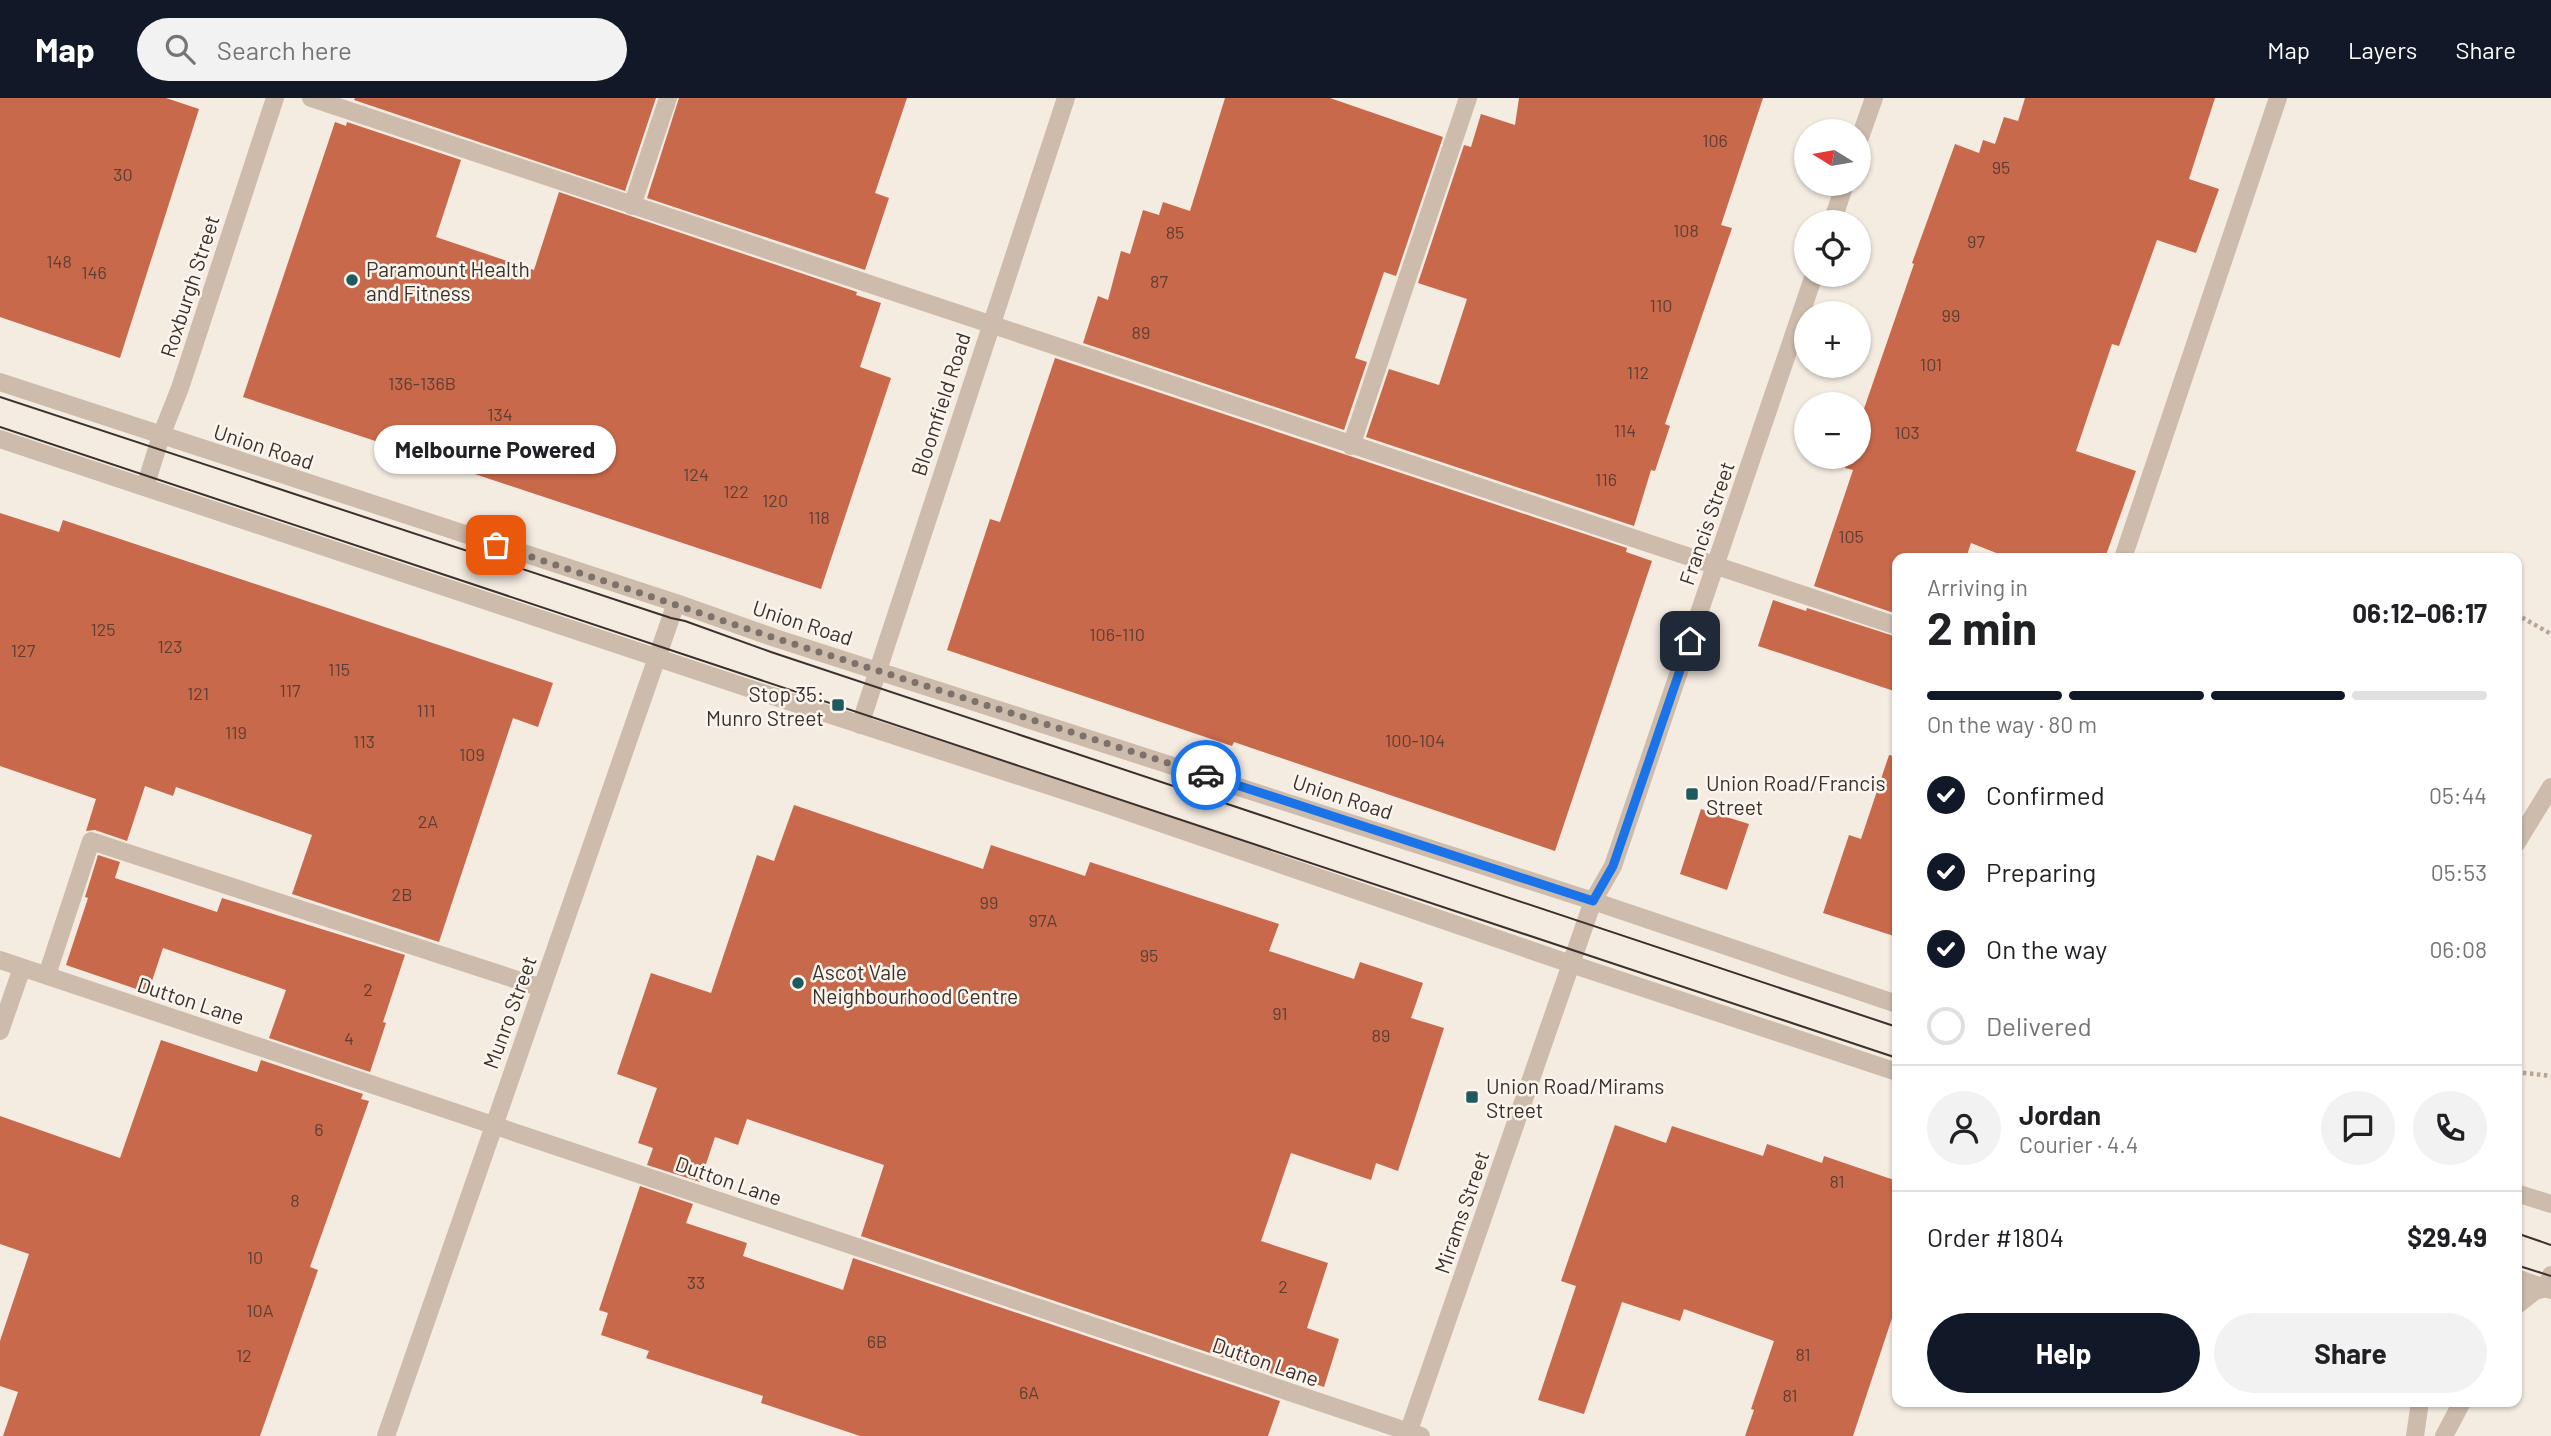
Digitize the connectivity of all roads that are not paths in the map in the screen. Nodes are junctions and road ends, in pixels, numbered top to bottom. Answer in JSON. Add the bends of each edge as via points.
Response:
{"nodes":[{"id":1,"x":275,"y":98,"type":"edge"},
{"id":2,"x":311,"y":98,"type":"edge"},
{"id":3,"x":667,"y":98,"type":"edge"},
{"id":4,"x":1066,"y":98,"type":"edge"},
{"id":5,"x":1468,"y":98,"type":"edge"},
{"id":6,"x":1874,"y":98,"type":"edge"},
{"id":7,"x":2278,"y":98,"type":"edge"},
{"id":8,"x":1867,"y":119,"type":"edge"},
{"id":9,"x":632,"y":205,"type":"junction"},
{"id":10,"x":1810,"y":287,"type":"edge"},
{"id":11,"x":990,"y":325,"type":"junction"},
{"id":12,"x":0,"y":382,"type":"edge"},
{"id":13,"x":161,"y":436,"type":"junction"},
{"id":14,"x":0,"y":439,"type":"edge"},
{"id":15,"x":1351,"y":446,"type":"junction"},
{"id":16,"x":145,"y":487,"type":"junction"},
{"id":17,"x":2125,"y":553,"type":"edge"},
{"id":18,"x":1716,"y":566,"type":"junction"},
{"id":19,"x":676,"y":603,"type":"junction"},
{"id":20,"x":1892,"y":624,"type":"edge"},
{"id":21,"x":656,"y":657,"type":"junction"},
{"id":22,"x":877,"y":670,"type":"junction"},
{"id":23,"x":860,"y":725,"type":"junction"},
{"id":24,"x":2551,"y":787,"type":"edge"},
{"id":25,"x":2522,"y":834,"type":"edge"},
{"id":26,"x":1593,"y":901,"type":"junction"},
{"id":27,"x":0,"y":960,"type":"edge"},
{"id":28,"x":1571,"y":964,"type":"junction"},
{"id":29,"x":22,"y":968,"type":"junction"},
{"id":30,"x":47,"y":975,"type":"junction"},
{"id":31,"x":542,"y":988,"type":"junction"},
{"id":32,"x":1892,"y":1002,"type":"edge"},
{"id":33,"x":0,"y":1031,"type":"edge"},
{"id":34,"x":1892,"y":1070,"type":"edge"},
{"id":35,"x":493,"y":1124,"type":"junction"},
{"id":36,"x":2522,"y":1195,"type":"edge"},
{"id":37,"x":2551,"y":1205,"type":"edge"},
{"id":38,"x":2522,"y":1279,"type":"edge"},
{"id":39,"x":2549,"y":1284,"type":"edge"},
{"id":40,"x":2522,"y":1301,"type":"edge"},
{"id":41,"x":2419,"y":1407,"type":"edge"},
{"id":42,"x":2459,"y":1407,"type":"edge"},
{"id":43,"x":1412,"y":1435,"type":"edge"},
{"id":44,"x":386,"y":1436,"type":"edge"},
{"id":45,"x":2415,"y":1436,"type":"edge"},
{"id":46,"x":2444,"y":1436,"type":"edge"}],
"edges":[{"from":1,"to":13,"type":"street","name":"Roxburgh Street"},
{"from":2,"to":9,"type":"street"},
{"from":3,"to":9,"type":"street"},
{"from":4,"to":11,"type":"street","name":"Bloomfield Road"},
{"from":5,"to":15,"type":"street"},
{"from":6,"to":8,"type":"street"},
{"from":7,"to":17,"type":"street"},
{"from":9,"to":11,"type":"street"},
{"from":10,"to":18,"type":"street","name":"Francis Street"},
{"from":11,"to":15,"type":"street"},
{"from":11,"to":22,"type":"street","name":"Bloomfield Road"},
{"from":12,"to":13,"type":"street","name":"Union Road"},
{"from":13,"to":16,"type":"street","name":"Roxburgh Street"},
{"from":13,"to":19,"type":"street","name":"Union Road"},
{"from":14,"to":16,"type":"street"},
{"from":15,"to":18,"type":"street"},
{"from":16,"to":21,"type":"street"},
{"from":18,"to":20,"type":"street"},
{"from":18,"to":26,"type":"street","name":"Francis Street","via":[[1613,866]]},
{"from":19,"to":21,"type":"street","name":"Munro Street"},
{"from":19,"to":22,"type":"street","name":"Union Road"},
{"from":21,"to":23,"type":"street"},
{"from":21,"to":31,"type":"street","name":"Munro Street"},
{"from":22,"to":23,"type":"street","name":"Bloomfield Road"},
{"from":22,"to":26,"type":"street","name":"Union Road"},
{"from":23,"to":28,"type":"street"},
{"from":24,"to":25,"type":"street"},
{"from":26,"to":28,"type":"street"},
{"from":26,"to":32,"type":"street","name":"Union Road"},
{"from":27,"to":29,"type":"street","name":"Dutton Lane"},
{"from":28,"to":34,"type":"street"},
{"from":28,"to":43,"type":"street","name":"Mirams Street"},
{"from":29,"to":30,"type":"street","name":"Dutton Lane"},
{"from":29,"to":33,"type":"street"},
{"from":30,"to":31,"type":"street","via":[[91,841]]},
{"from":30,"to":35,"type":"street","name":"Dutton Lane"},
{"from":31,"to":35,"type":"street","name":"Munro Street"},
{"from":35,"to":43,"type":"street","name":"Dutton Lane"},
{"from":35,"to":44,"type":"street","name":"Munro Street"},
{"from":36,"to":37,"type":"street"},
{"from":38,"to":39,"type":"street"},
{"from":39,"to":40,"type":"street"},
{"from":41,"to":45,"type":"street"},
{"from":42,"to":46,"type":"street"}]}
